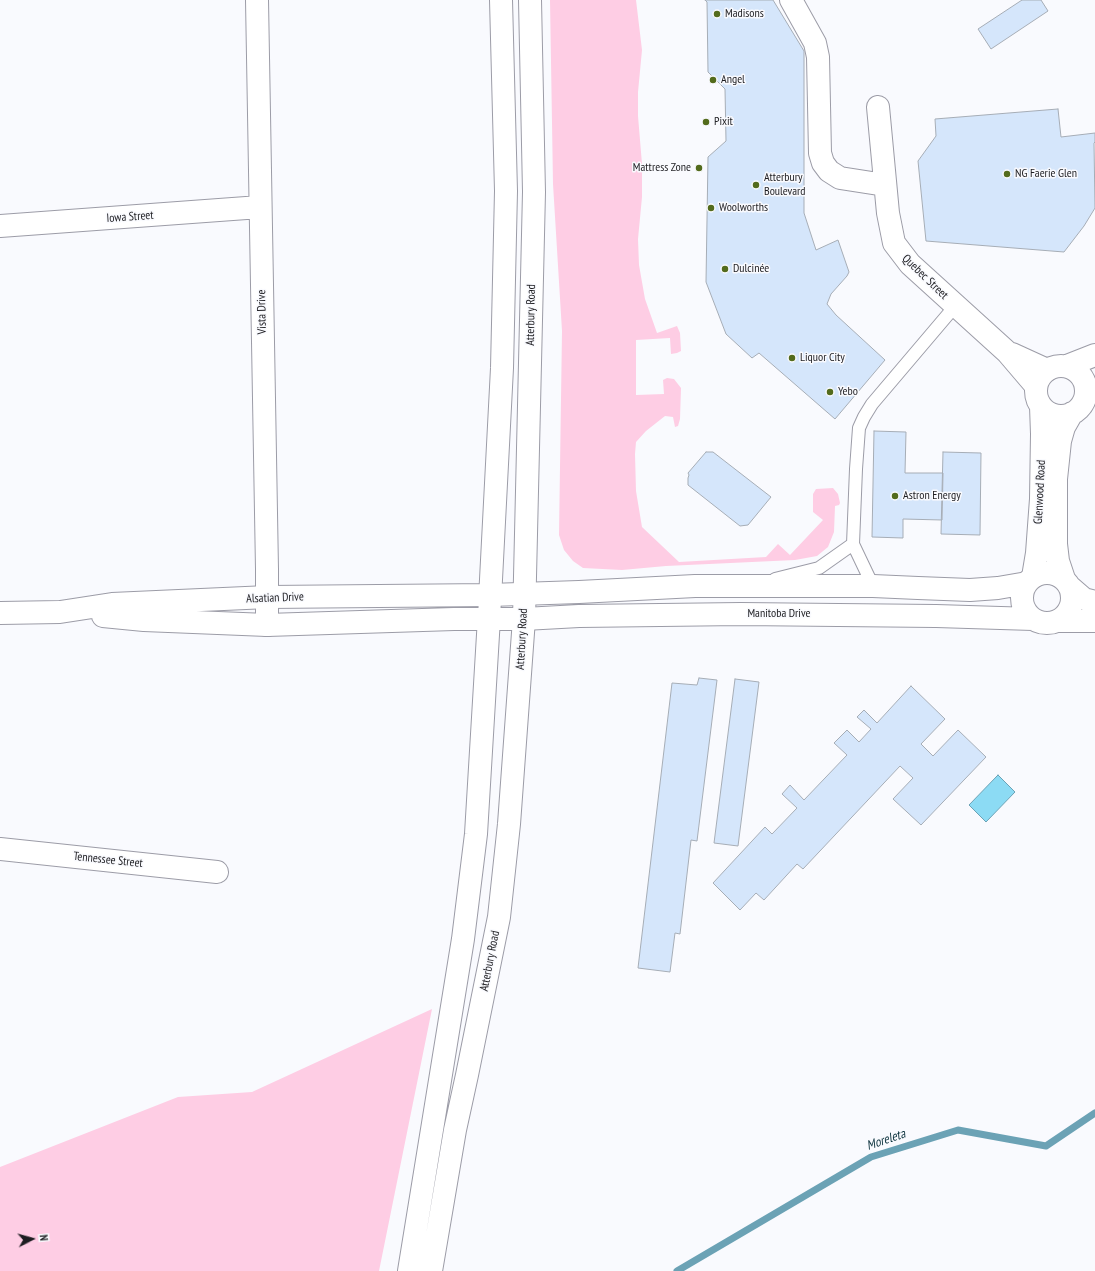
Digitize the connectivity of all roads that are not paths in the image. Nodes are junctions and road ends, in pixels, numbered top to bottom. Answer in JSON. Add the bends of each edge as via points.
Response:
{"nodes":[{"id":1,"x":257,"y":0,"type":"edge"},
{"id":2,"x":501,"y":0,"type":"edge"},
{"id":3,"x":791,"y":0,"type":"edge"},
{"id":4,"x":531,"y":4,"type":"edge"},
{"id":5,"x":878,"y":107,"type":"dead end"},
{"id":6,"x":885,"y":186,"type":"junction"},
{"id":7,"x":260,"y":207,"type":"junction"},
{"id":8,"x":0,"y":226,"type":"edge"},
{"id":9,"x":956,"y":305,"type":"junction"},
{"id":10,"x":1095,"y":355,"type":"edge"},
{"id":11,"x":1090,"y":376,"type":"edge"},
{"id":12,"x":1048,"y":382,"type":"junction"},
{"id":13,"x":1072,"y":413,"type":"junction"},
{"id":14,"x":853,"y":544,"type":"junction"},
{"id":15,"x":1030,"y":580,"type":"junction"},
{"id":16,"x":1066,"y":582,"type":"junction"},
{"id":17,"x":749,"y":585,"type":"junction"},
{"id":18,"x":873,"y":586,"type":"junction"},
{"id":19,"x":524,"y":594,"type":"junction"},
{"id":20,"x":490,"y":595,"type":"junction"},
{"id":21,"x":268,"y":597,"type":"junction"},
{"id":22,"x":1095,"y":602,"type":"edge"},
{"id":23,"x":60,"y":612,"type":"junction"},
{"id":24,"x":0,"y":613,"type":"edge"},
{"id":25,"x":489,"y":618,"type":"junction"},
{"id":26,"x":524,"y":619,"type":"junction"},
{"id":27,"x":1033,"y":619,"type":"junction"},
{"id":28,"x":1058,"y":621,"type":"junction"},
{"id":29,"x":1095,"y":621,"type":"edge"},
{"id":30,"x":267,"y":625,"type":"junction"},
{"id":31,"x":0,"y":848,"type":"edge"},
{"id":32,"x":217,"y":872,"type":"dead end"},
{"id":33,"x":409,"y":1271,"type":"edge"},
{"id":34,"x":431,"y":1271,"type":"edge"}],
"edges":[{"from":1,"to":7,"type":"street","name":"Vista Drive"},
{"from":2,"to":20,"type":"street","via":[[505,198],[502,368]]},
{"from":3,"to":6,"type":"street","via":[[815,43],[818,57],[820,153],[823,163],[840,178]]},
{"from":4,"to":19,"type":"street","name":"Atterbury Road","via":[[534,192]]},
{"from":5,"to":6,"type":"street","name":"Quebec Street"},
{"from":6,"to":9,"type":"street","name":"Quebec Street","via":[[894,243],[910,264]]},
{"from":7,"to":8,"type":"street","name":"Iowa Street"},
{"from":7,"to":21,"type":"street","name":"Vista Drive"},
{"from":9,"to":12,"type":"street","name":"Quebec Street","via":[[1007,352]]},
{"from":9,"to":14,"type":"lane","via":[[880,394],[859,428]]},
{"from":10,"to":12,"type":"street"},
{"from":11,"to":12,"type":"street","via":[[1076,370]]},
{"from":11,"to":13,"type":"street","via":[[1084,402]]},
{"from":12,"to":13,"type":"street","via":[[1046,411],[1060,416]]},
{"from":12,"to":15,"type":"street","name":"Glenwood Road","via":[[1042,434],[1037,553]]},
{"from":13,"to":16,"type":"street","name":"Glenwood Road","via":[[1060,441],[1056,479],[1056,544],[1058,561]]},
{"from":14,"to":17,"type":"lane","via":[[819,568]]},
{"from":14,"to":18,"type":"lane"},
{"from":15,"to":16,"type":"street","via":[[1041,573],[1049,573]]},
{"from":15,"to":18,"type":"street","via":[[998,588],[970,590]]},
{"from":15,"to":27,"type":"street","via":[[1023,591],[1022,600],[1027,613]]},
{"from":16,"to":22,"type":"street","via":[[1084,599]]},
{"from":16,"to":28,"type":"street","via":[[1072,593],[1071,606]]},
{"from":17,"to":18,"type":"street"},
{"from":17,"to":19,"type":"street"},
{"from":19,"to":20,"type":"street","name":"Alsatian Drive"},
{"from":19,"to":26,"type":"street","name":"Atterbury Road"},
{"from":20,"to":21,"type":"street","name":"Alsatian Drive"},
{"from":20,"to":25,"type":"street"},
{"from":21,"to":23,"type":"street","name":"Alsatian Drive","via":[[112,604]]},
{"from":21,"to":30,"type":"street","name":"Vista Drive"},
{"from":23,"to":24,"type":"street","name":"Alsatian Drive"},
{"from":23,"to":30,"type":"street","name":"Alsatian Drive","via":[[144,620]]},
{"from":25,"to":26,"type":"street","name":"Manitoba Drive"},
{"from":25,"to":30,"type":"street","name":"Alsatian Drive"},
{"from":25,"to":33,"type":"street","via":[[476,834],[469,893]]},
{"from":26,"to":27,"type":"street","name":"Manitoba Drive","via":[[741,614]]},
{"from":26,"to":34,"type":"street","name":"Atterbury Road","via":[[510,824],[499,917],[455,1130]]},
{"from":27,"to":28,"type":"street","via":[[1045,623]]},
{"from":28,"to":29,"type":"street"},
{"from":31,"to":32,"type":"street","name":"Tennessee Street"}]}
